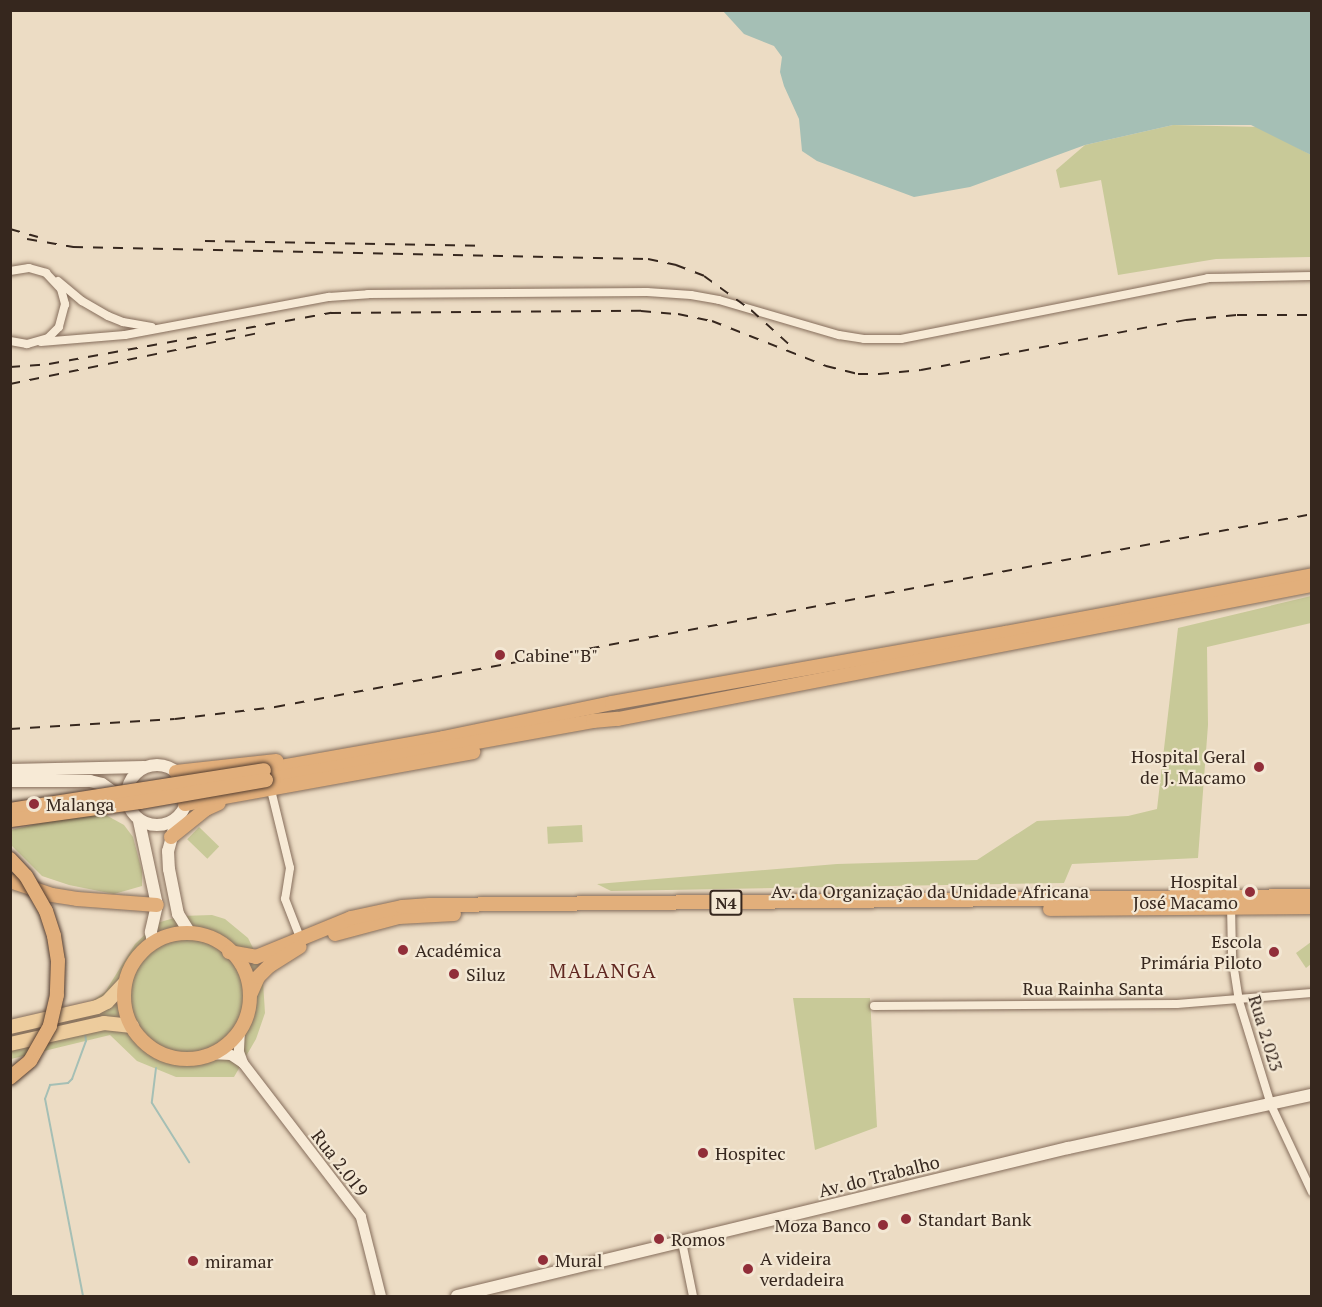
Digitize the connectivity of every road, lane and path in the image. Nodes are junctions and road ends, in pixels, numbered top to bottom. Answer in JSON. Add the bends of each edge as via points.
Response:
{"nodes":[{"id":1,"x":10,"y":271,"type":"edge"},
{"id":2,"x":1311,"y":276,"type":"edge"},
{"id":3,"x":51,"y":277,"type":"junction"},
{"id":4,"x":162,"y":328,"type":"junction"},
{"id":5,"x":10,"y":341,"type":"edge"},
{"id":6,"x":41,"y":342,"type":"junction"},
{"id":7,"x":1311,"y":575,"type":"edge"},
{"id":8,"x":1311,"y":585,"type":"edge"},
{"id":9,"x":612,"y":703,"type":"junction"},
{"id":10,"x":144,"y":767,"type":"junction"},
{"id":11,"x":10,"y":770,"type":"edge"},
{"id":12,"x":176,"y":772,"type":"junction"},
{"id":13,"x":267,"y":780,"type":"junction"},
{"id":14,"x":10,"y":781,"type":"edge"},
{"id":15,"x":229,"y":798,"type":"junction"},
{"id":16,"x":127,"y":800,"type":"junction"},
{"id":17,"x":183,"y":809,"type":"junction"},
{"id":18,"x":10,"y":810,"type":"edge"},
{"id":19,"x":11,"y":820,"type":"edge"},
{"id":20,"x":139,"y":821,"type":"junction"},
{"id":21,"x":171,"y":837,"type":"junction"},
{"id":22,"x":10,"y":859,"type":"edge"},
{"id":23,"x":10,"y":881,"type":"edge"},
{"id":24,"x":1311,"y":896,"type":"edge"},
{"id":25,"x":1231,"y":903,"type":"junction"},
{"id":26,"x":157,"y":904,"type":"junction"},
{"id":27,"x":1311,"y":907,"type":"edge"},
{"id":28,"x":190,"y":933,"type":"junction"},
{"id":29,"x":301,"y":940,"type":"junction"},
{"id":30,"x":153,"y":942,"type":"junction"},
{"id":31,"x":229,"y":952,"type":"junction"},
{"id":32,"x":124,"y":984,"type":"junction"},
{"id":33,"x":251,"y":993,"type":"junction"},
{"id":34,"x":1311,"y":993,"type":"edge"},
{"id":35,"x":1239,"y":1000,"type":"junction"},
{"id":36,"x":874,"y":1006,"type":"dead end"},
{"id":37,"x":132,"y":1026,"type":"junction"},
{"id":38,"x":10,"y":1027,"type":"edge"},
{"id":39,"x":240,"y":1030,"type":"junction"},
{"id":40,"x":10,"y":1044,"type":"edge"},
{"id":41,"x":210,"y":1054,"type":"junction"},
{"id":42,"x":243,"y":1064,"type":"junction"},
{"id":43,"x":10,"y":1078,"type":"edge"},
{"id":44,"x":1311,"y":1095,"type":"edge"},
{"id":45,"x":1272,"y":1105,"type":"junction"},
{"id":46,"x":1311,"y":1192,"type":"edge"},
{"id":47,"x":682,"y":1242,"type":"junction"},
{"id":48,"x":381,"y":1296,"type":"edge"},
{"id":49,"x":457,"y":1296,"type":"edge"},
{"id":50,"x":693,"y":1296,"type":"edge"}],
"edges":[{"from":1,"to":3,"type":"street","via":[[29,268]]},
{"from":2,"to":4,"type":"street","via":[[1208,278],[891,339],[839,335],[691,295],[647,292],[368,294],[328,297]]},
{"from":3,"to":4,"type":"street","via":[[108,316]]},
{"from":3,"to":6,"type":"street","via":[[64,297],[64,312],[58,327]]},
{"from":4,"to":6,"type":"street"},
{"from":5,"to":6,"type":"street"},
{"from":7,"to":9,"type":"highway"},
{"from":8,"to":13,"type":"highway","via":[[618,719]]},
{"from":9,"to":12,"type":"highway","via":[[516,715],[273,762]]},
{"from":9,"to":13,"type":"highway"},
{"from":10,"to":11,"type":"main road"},
{"from":10,"to":12,"type":"main road","via":[[165,766]]},
{"from":10,"to":16,"type":"main road","via":[[130,781]]},
{"from":12,"to":17,"type":"main road","via":[[185,783]]},
{"from":13,"to":15,"type":"highway"},
{"from":13,"to":18,"type":"highway","bridge":true},
{"from":13,"to":19,"type":"highway","bridge":true},
{"from":13,"to":29,"type":"street","via":[[290,868],[285,899]]},
{"from":14,"to":16,"type":"main road","via":[[90,781]]},
{"from":15,"to":17,"type":"highway"},
{"from":15,"to":21,"type":"highway","via":[[206,808]]},
{"from":16,"to":20,"type":"main road"},
{"from":17,"to":20,"type":"main road","via":[[161,825]]},
{"from":17,"to":21,"type":"main road"},
{"from":20,"to":26,"type":"main road"},
{"from":21,"to":28,"type":"main road","via":[[169,869],[176,907]]},
{"from":22,"to":43,"type":"highway","bridge":true,"via":[[26,876],[46,911],[58,961],[57,995],[50,1026],[30,1061]]},
{"from":23,"to":26,"type":"highway","via":[[77,899]]},
{"from":24,"to":25,"type":"highway","number":"N4","via":[[1251,896]]},
{"from":25,"to":27,"type":"highway","name":"Av. da Organização da Unidade Africana","number":"N4"},
{"from":25,"to":29,"type":"highway","name":"Av. da Organização da Unidade Africana","number":"N4","via":[[430,905],[351,918]]},
{"from":25,"to":33,"type":"highway","name":"Av. da Organização da Unidade Africana","number":"N4","via":[[399,917],[349,929],[302,947],[263,971]]},
{"from":25,"to":35,"type":"street","name":"Rua 2.023","via":[[1234,979]]},
{"from":26,"to":30,"type":"main road","via":[[151,932]]},
{"from":28,"to":30,"type":"highway"},
{"from":28,"to":31,"type":"highway"},
{"from":29,"to":31,"type":"highway","name":"Av. da Organização da Unidade Africana","number":"N4","via":[[256,957]]},
{"from":30,"to":32,"type":"highway","via":[[137,956]]},
{"from":31,"to":33,"type":"highway","via":[[247,976]]},
{"from":32,"to":37,"type":"highway"},
{"from":32,"to":38,"type":"main road","via":[[97,1007]]},
{"from":33,"to":39,"type":"highway"},
{"from":34,"to":35,"type":"street","name":"Rua Rainha Santa"},
{"from":35,"to":36,"type":"street","name":"Rua Rainha Santa"},
{"from":35,"to":45,"type":"street","name":"Rua 2.023"},
{"from":37,"to":40,"type":"main road","via":[[104,1023]]},
{"from":37,"to":41,"type":"highway","via":[[151,1046],[176,1058]]},
{"from":39,"to":41,"type":"highway"},
{"from":39,"to":42,"type":"street"},
{"from":41,"to":42,"type":"street","via":[[231,1055]]},
{"from":42,"to":48,"type":"street","name":"Rua 2.019","via":[[361,1217]]},
{"from":44,"to":45,"type":"main road","name":"Av. do Trabalho"},
{"from":45,"to":46,"type":"street","name":"Rua 2.023"},
{"from":45,"to":47,"type":"main road","name":"Av. do Trabalho","via":[[1068,1148]]},
{"from":47,"to":49,"type":"main road","name":"Av. do Trabalho"},
{"from":47,"to":50,"type":"street"}]}
